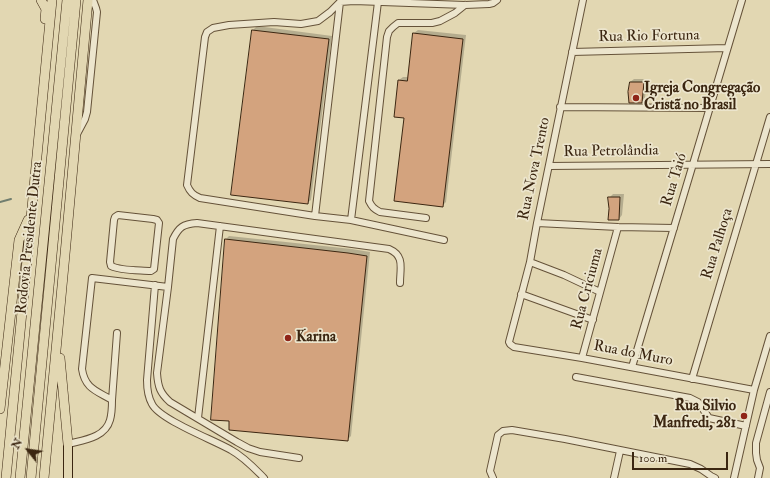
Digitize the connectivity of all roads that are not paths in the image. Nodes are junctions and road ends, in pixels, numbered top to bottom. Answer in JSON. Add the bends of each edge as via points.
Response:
{"nodes":[{"id":1,"x":41,"y":0,"type":"edge"},
{"id":2,"x":52,"y":0,"type":"edge"},
{"id":3,"x":67,"y":0,"type":"edge"},
{"id":4,"x":76,"y":0,"type":"edge"},
{"id":5,"x":88,"y":0,"type":"edge"},
{"id":6,"x":93,"y":0,"type":"edge"},
{"id":7,"x":497,"y":0,"type":"edge"},
{"id":8,"x":583,"y":0,"type":"edge"},
{"id":9,"x":742,"y":0,"type":"edge"},
{"id":10,"x":340,"y":2,"type":"junction"},
{"id":11,"x":378,"y":2,"type":"junction"},
{"id":12,"x":465,"y":5,"type":"junction"},
{"id":13,"x":727,"y":48,"type":"junction"},
{"id":14,"x":572,"y":52,"type":"junction"},
{"id":15,"x":44,"y":78,"type":"junction"},
{"id":16,"x":560,"y":107,"type":"junction"},
{"id":17,"x":709,"y":108,"type":"junction"},
{"id":18,"x":770,"y":117,"type":"edge"},
{"id":19,"x":75,"y":137,"type":"junction"},
{"id":20,"x":693,"y":164,"type":"junction"},
{"id":21,"x":756,"y":164,"type":"junction"},
{"id":22,"x":770,"y":164,"type":"edge"},
{"id":23,"x":549,"y":166,"type":"junction"},
{"id":24,"x":31,"y":214,"type":"junction"},
{"id":25,"x":315,"y":216,"type":"junction"},
{"id":26,"x":426,"y":218,"type":"dead end"},
{"id":27,"x":351,"y":220,"type":"junction"},
{"id":28,"x":537,"y":223,"type":"junction"},
{"id":29,"x":220,"y":226,"type":"junction"},
{"id":30,"x":618,"y":227,"type":"junction"},
{"id":31,"x":674,"y":228,"type":"junction"},
{"id":32,"x":444,"y":240,"type":"dead end"},
{"id":33,"x":530,"y":262,"type":"junction"},
{"id":34,"x":124,"y":269,"type":"junction"},
{"id":35,"x":123,"y":281,"type":"junction"},
{"id":36,"x":400,"y":283,"type":"dead end"},
{"id":37,"x":155,"y":285,"type":"junction"},
{"id":38,"x":168,"y":286,"type":"junction"},
{"id":39,"x":600,"y":292,"type":"junction"},
{"id":40,"x":521,"y":294,"type":"junction"},
{"id":41,"x":593,"y":320,"type":"junction"},
{"id":42,"x":118,"y":333,"type":"dead end"},
{"id":43,"x":770,"y":336,"type":"edge"},
{"id":44,"x":58,"y":337,"type":"junction"},
{"id":45,"x":509,"y":342,"type":"joint"},
{"id":46,"x":582,"y":358,"type":"junction"},
{"id":47,"x":632,"y":367,"type":"junction"},
{"id":48,"x":576,"y":377,"type":"dead end"},
{"id":49,"x":692,"y":379,"type":"junction"},
{"id":50,"x":754,"y":390,"type":"junction"},
{"id":51,"x":770,"y":392,"type":"edge"},
{"id":52,"x":112,"y":400,"type":"junction"},
{"id":53,"x":0,"y":409,"type":"edge"},
{"id":54,"x":198,"y":418,"type":"junction"},
{"id":55,"x":746,"y":426,"type":"junction"},
{"id":56,"x":68,"y":444,"type":"junction"},
{"id":57,"x":620,"y":451,"type":"junction"},
{"id":58,"x":299,"y":458,"type":"dead end"},
{"id":59,"x":712,"y":477,"type":"edge"},
{"id":60,"x":6,"y":478,"type":"edge"},
{"id":61,"x":20,"y":478,"type":"edge"},
{"id":62,"x":31,"y":478,"type":"edge"},
{"id":63,"x":44,"y":478,"type":"edge"},
{"id":64,"x":68,"y":478,"type":"edge"},
{"id":65,"x":264,"y":478,"type":"edge"},
{"id":66,"x":493,"y":478,"type":"edge"},
{"id":67,"x":614,"y":478,"type":"edge"},
{"id":68,"x":734,"y":478,"type":"edge"},
{"id":69,"x":758,"y":478,"type":"edge"}],
"edges":[{"from":1,"to":15,"type":"highway","via":[[46,9],[41,58]]},
{"from":2,"to":15,"type":"highway"},
{"from":3,"to":61,"type":"highway","name":"Rodovia Presidente Dutra"},
{"from":4,"to":62,"type":"highway","name":"Rodovia Presidente Dutra"},
{"from":5,"to":19,"type":"highway"},
{"from":6,"to":19,"type":"street","via":[[97,12],[87,112]]},
{"from":7,"to":12,"type":"street","via":[[489,4]]},
{"from":8,"to":14,"type":"street","name":"Rua Nova Trento"},
{"from":9,"to":13,"type":"street","name":"Rua Taió"},
{"from":10,"to":11,"type":"street"},
{"from":10,"to":25,"type":"street"},
{"from":10,"to":25,"type":"street","via":[[318,21],[301,24],[274,22],[229,25],[207,32],[187,185],[189,191],[200,198]]},
{"from":11,"to":12,"type":"street"},
{"from":11,"to":27,"type":"street"},
{"from":12,"to":26,"type":"street","via":[[455,14],[440,21],[398,24],[389,31],[387,37],[369,201],[371,206],[380,212]]},
{"from":13,"to":14,"type":"street","name":"Rua Rio Fortuna"},
{"from":13,"to":17,"type":"street","name":"Rua Taió"},
{"from":14,"to":16,"type":"street","name":"Rua Nova Trento"},
{"from":15,"to":24,"type":"highway"},
{"from":16,"to":17,"type":"street"},
{"from":16,"to":23,"type":"street","name":"Rua Nova Trento"},
{"from":17,"to":20,"type":"street","name":"Rua Taió"},
{"from":18,"to":21,"type":"street","name":"Rua Palhoça"},
{"from":19,"to":44,"type":"highway"},
{"from":20,"to":21,"type":"street","name":"Rua Petrolândia"},
{"from":20,"to":23,"type":"street","name":"Rua Petrolândia"},
{"from":20,"to":31,"type":"street","name":"Rua Taió"},
{"from":21,"to":22,"type":"street","name":"Rua Petrolândia"},
{"from":21,"to":49,"type":"street","name":"Rua Palhoça"},
{"from":23,"to":28,"type":"street","name":"Rua Nova Trento"},
{"from":24,"to":53,"type":"highway","via":[[19,240]]},
{"from":24,"to":60,"type":"highway"},
{"from":25,"to":27,"type":"street"},
{"from":27,"to":32,"type":"street"},
{"from":28,"to":30,"type":"street"},
{"from":28,"to":33,"type":"street","name":"Rua Nova Trento"},
{"from":29,"to":36,"type":"street","via":[[388,249],[398,254]]},
{"from":29,"to":38,"type":"street","via":[[188,224],[176,232]]},
{"from":29,"to":54,"type":"street"},
{"from":30,"to":31,"type":"street"},
{"from":30,"to":39,"type":"street","name":"Rua Criciuma"},
{"from":31,"to":47,"type":"street","name":"Rua Taió"},
{"from":33,"to":39,"type":"street"},
{"from":33,"to":40,"type":"street","name":"Rua Nova Trento"},
{"from":34,"to":34,"type":"street","via":[[115,268],[110,262],[115,217],[118,215],[157,220],[159,223],[154,269]]},
{"from":34,"to":35,"type":"street"},
{"from":35,"to":37,"type":"street"},
{"from":35,"to":52,"type":"street","via":[[92,278],[82,369],[89,386]]},
{"from":37,"to":38,"type":"street"},
{"from":37,"to":65,"type":"street","via":[[147,380],[147,392],[152,405],[162,415],[233,450]]},
{"from":38,"to":54,"type":"street","via":[[158,385],[170,402]]},
{"from":39,"to":41,"type":"street","name":"Rua Criciuma"},
{"from":40,"to":41,"type":"street"},
{"from":40,"to":45,"type":"street","name":"Rua Nova Trento"},
{"from":41,"to":46,"type":"street","name":"Rua Criciuma"},
{"from":42,"to":52,"type":"street"},
{"from":43,"to":50,"type":"street"},
{"from":44,"to":56,"type":"highway"},
{"from":44,"to":63,"type":"highway"},
{"from":45,"to":46,"type":"street","name":"Rua do Muro","via":[[514,347]]},
{"from":46,"to":47,"type":"street","name":"Rua do Muro"},
{"from":47,"to":49,"type":"street","name":"Rua do Muro"},
{"from":48,"to":55,"type":"street","via":[[690,398],[698,402],[709,418]]},
{"from":49,"to":50,"type":"street","name":"Rua do Muro"},
{"from":50,"to":55,"type":"street"},
{"from":51,"to":69,"type":"street","via":[[756,444],[760,468]]},
{"from":52,"to":56,"type":"street","via":[[110,422],[102,433]]},
{"from":54,"to":58,"type":"street","via":[[248,448]]},
{"from":55,"to":68,"type":"street"},
{"from":56,"to":64,"type":"main road"},
{"from":57,"to":59,"type":"street","via":[[690,464]]},
{"from":57,"to":66,"type":"street","via":[[519,431],[503,431],[498,435],[490,471]]},
{"from":57,"to":67,"type":"street"}]}
